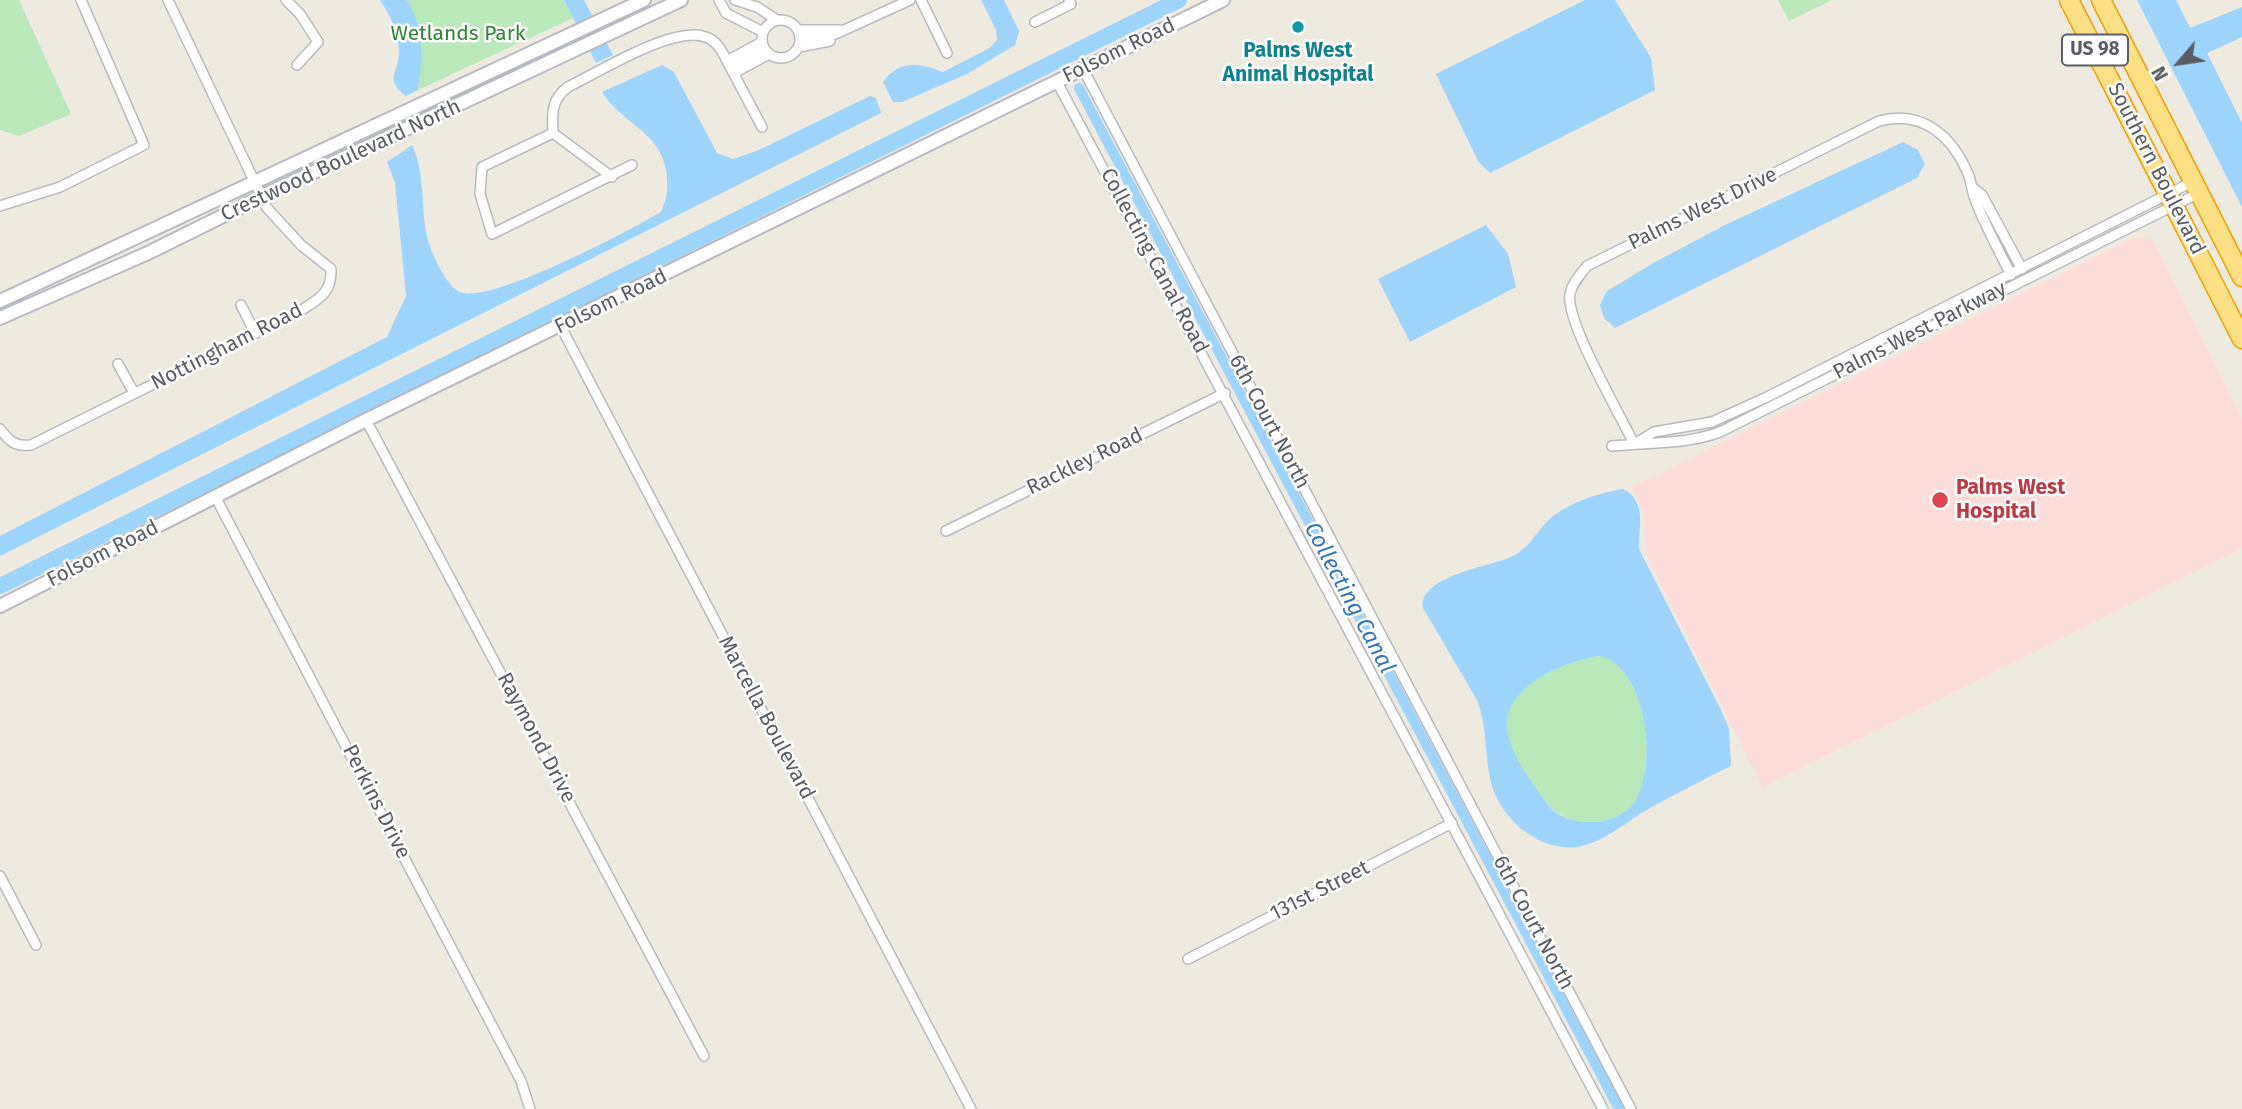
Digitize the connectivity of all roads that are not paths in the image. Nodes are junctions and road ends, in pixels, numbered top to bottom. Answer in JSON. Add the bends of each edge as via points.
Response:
{"nodes":[{"id":1,"x":81,"y":0,"type":"edge"},
{"id":2,"x":168,"y":0,"type":"edge"},
{"id":3,"x":286,"y":0,"type":"edge"},
{"id":4,"x":644,"y":0,"type":"edge"},
{"id":5,"x":681,"y":0,"type":"edge"},
{"id":6,"x":719,"y":0,"type":"edge"},
{"id":7,"x":735,"y":0,"type":"edge"},
{"id":8,"x":910,"y":0,"type":"edge"},
{"id":9,"x":921,"y":0,"type":"edge"},
{"id":10,"x":1069,"y":0,"type":"edge"},
{"id":11,"x":1223,"y":0,"type":"edge"},
{"id":12,"x":2069,"y":0,"type":"edge"},
{"id":13,"x":2101,"y":0,"type":"edge"},
{"id":14,"x":777,"y":20,"type":"junction"},
{"id":15,"x":1035,"y":22,"type":"dead end"},
{"id":16,"x":799,"y":39,"type":"junction"},
{"id":17,"x":765,"y":44,"type":"junction"},
{"id":18,"x":947,"y":53,"type":"dead end"},
{"id":19,"x":297,"y":65,"type":"dead end"},
{"id":20,"x":731,"y":67,"type":"junction"},
{"id":21,"x":1083,"y":69,"type":"junction"},
{"id":22,"x":1057,"y":82,"type":"junction"},
{"id":23,"x":762,"y":127,"type":"dead end"},
{"id":24,"x":554,"y":133,"type":"junction"},
{"id":25,"x":632,"y":165,"type":"dead end"},
{"id":26,"x":612,"y":177,"type":"junction"},
{"id":27,"x":253,"y":183,"type":"junction"},
{"id":28,"x":1972,"y":187,"type":"junction"},
{"id":29,"x":2196,"y":187,"type":"junction"},
{"id":30,"x":261,"y":197,"type":"junction"},
{"id":31,"x":2172,"y":200,"type":"junction"},
{"id":32,"x":0,"y":206,"type":"edge"},
{"id":33,"x":2022,"y":269,"type":"junction"},
{"id":34,"x":2011,"y":275,"type":"junction"},
{"id":35,"x":2242,"y":277,"type":"edge"},
{"id":36,"x":0,"y":300,"type":"edge"},
{"id":37,"x":242,"y":305,"type":"dead end"},
{"id":38,"x":0,"y":318,"type":"edge"},
{"id":39,"x":561,"y":327,"type":"junction"},
{"id":40,"x":256,"y":332,"type":"junction"},
{"id":41,"x":2242,"y":339,"type":"edge"},
{"id":42,"x":118,"y":364,"type":"dead end"},
{"id":43,"x":134,"y":393,"type":"junction"},
{"id":44,"x":1225,"y":393,"type":"junction"},
{"id":45,"x":366,"y":420,"type":"junction"},
{"id":46,"x":0,"y":429,"type":"edge"},
{"id":47,"x":1634,"y":444,"type":"junction"},
{"id":48,"x":1612,"y":446,"type":"dead end"},
{"id":49,"x":216,"y":498,"type":"junction"},
{"id":50,"x":946,"y":531,"type":"dead end"},
{"id":51,"x":0,"y":606,"type":"edge"},
{"id":52,"x":1451,"y":823,"type":"junction"},
{"id":53,"x":0,"y":876,"type":"edge"},
{"id":54,"x":36,"y":945,"type":"dead end"},
{"id":55,"x":1188,"y":959,"type":"dead end"},
{"id":56,"x":704,"y":1056,"type":"dead end"},
{"id":57,"x":530,"y":1109,"type":"edge"},
{"id":58,"x":971,"y":1109,"type":"edge"},
{"id":59,"x":1603,"y":1109,"type":"edge"},
{"id":60,"x":1631,"y":1109,"type":"edge"}],
"edges":[{"from":1,"to":32,"type":"street","via":[[144,145],[60,187]]},
{"from":2,"to":27,"type":"street","name":"Nottingham Road"},
{"from":3,"to":19,"type":"street","via":[[318,42]]},
{"from":4,"to":27,"type":"main road","name":"Crestwood Boulevard North"},
{"from":5,"to":30,"type":"main road","name":"Crestwood Boulevard North"},
{"from":6,"to":17,"type":"street","via":[[726,13]]},
{"from":7,"to":14,"type":"street"},
{"from":8,"to":16,"type":"street","via":[[831,36]]},
{"from":9,"to":18,"type":"street"},
{"from":10,"to":15,"type":"street","via":[[1071,4]]},
{"from":11,"to":21,"type":"main road","name":"Folsom Road"},
{"from":12,"to":31,"type":"highway","name":"Southern Boulevard","number":"US 98"},
{"from":13,"to":29,"type":"highway","name":"Southern Boulevard","number":"US 98"},
{"from":14,"to":16,"type":"street","via":[[789,21]]},
{"from":14,"to":17,"type":"street"},
{"from":16,"to":17,"type":"street","via":[[785,58]]},
{"from":17,"to":20,"type":"street"},
{"from":20,"to":23,"type":"street"},
{"from":20,"to":24,"type":"street","via":[[718,45],[707,37],[692,34],[659,43],[558,94],[552,112]]},
{"from":21,"to":22,"type":"main road","name":"Folsom Road"},
{"from":21,"to":60,"type":"street","name":"6th Court North"},
{"from":22,"to":39,"type":"main road","name":"Folsom Road"},
{"from":22,"to":44,"type":"street","name":"Collecting Canal Road"},
{"from":24,"to":26,"type":"street"},
{"from":24,"to":26,"type":"street","via":[[482,167],[480,194],[492,234]]},
{"from":25,"to":26,"type":"street"},
{"from":27,"to":30,"type":"street","name":"Nottingham Road"},
{"from":27,"to":36,"type":"main road","name":"Crestwood Boulevard North"},
{"from":28,"to":33,"type":"street","name":"Palms West Drive","via":[[1982,195]]},
{"from":28,"to":34,"type":"street","name":"Palms West Drive"},
{"from":28,"to":47,"type":"street","name":"Palms West Drive","via":[[1956,150],[1941,133],[1924,121],[1894,117],[1587,266],[1570,294],[1570,307]]},
{"from":29,"to":31,"type":"street","name":"Palms West Parkway"},
{"from":29,"to":35,"type":"highway","name":"Southern Boulevard","number":"US 98"},
{"from":30,"to":38,"type":"main road","name":"Crestwood Boulevard North"},
{"from":30,"to":40,"type":"street","name":"Nottingham Road","via":[[301,245],[331,269],[331,286],[321,298]]},
{"from":31,"to":33,"type":"street","name":"Palms West Parkway"},
{"from":31,"to":41,"type":"highway","name":"Southern Boulevard","number":"US 98"},
{"from":31,"to":47,"type":"street","name":"Palms West Parkway","via":[[1720,432],[1657,445]]},
{"from":33,"to":34,"type":"street","name":"Palms West Parkway"},
{"from":34,"to":47,"type":"street","name":"Palms West Parkway","via":[[1733,413],[1712,422],[1654,432]]},
{"from":37,"to":40,"type":"street"},
{"from":39,"to":45,"type":"main road","name":"Folsom Road"},
{"from":39,"to":58,"type":"street","name":"Marcella Boulevard"},
{"from":40,"to":43,"type":"street","name":"Nottingham Road"},
{"from":42,"to":43,"type":"street"},
{"from":43,"to":46,"type":"street","name":"Nottingham Road","via":[[31,444],[9,441]]},
{"from":44,"to":50,"type":"street","name":"Rackley Road"},
{"from":44,"to":52,"type":"street","name":"Collecting Canal Road"},
{"from":45,"to":49,"type":"main road","name":"Folsom Road"},
{"from":45,"to":56,"type":"street","name":"Raymond Drive"},
{"from":47,"to":48,"type":"street","name":"Palms West Parkway"},
{"from":49,"to":51,"type":"main road","name":"Folsom Road"},
{"from":49,"to":57,"type":"street","name":"Perkins Drive","via":[[521,1081]]},
{"from":52,"to":55,"type":"street","name":"131st Street"},
{"from":52,"to":59,"type":"street","name":"Collecting Canal Road"},
{"from":53,"to":54,"type":"street"}]}
